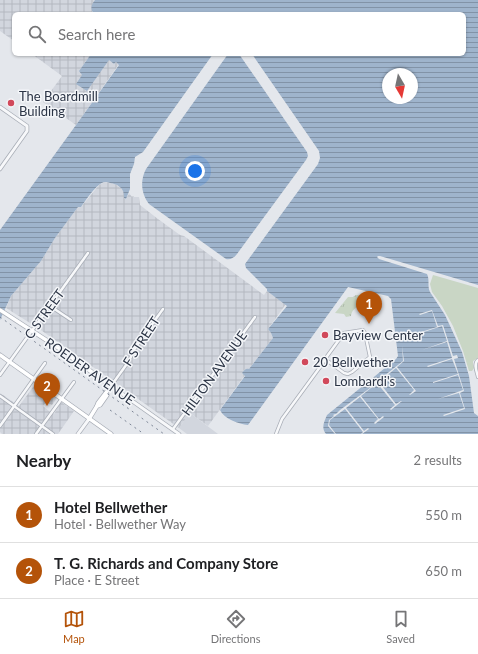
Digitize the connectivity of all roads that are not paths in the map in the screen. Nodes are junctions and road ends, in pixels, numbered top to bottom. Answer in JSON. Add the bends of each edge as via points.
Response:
{"nodes":[{"id":1,"x":0,"y":107,"type":"edge"},
{"id":2,"x":0,"y":170,"type":"edge"},
{"id":3,"x":88,"y":253,"type":"dead end"},
{"id":4,"x":50,"y":306,"type":"junction"},
{"id":5,"x":163,"y":309,"type":"dead end"},
{"id":6,"x":0,"y":310,"type":"edge"},
{"id":7,"x":255,"y":317,"type":"dead end"},
{"id":8,"x":71,"y":320,"type":"dead end"},
{"id":9,"x":32,"y":330,"type":"junction"},
{"id":10,"x":0,"y":355,"type":"edge"},
{"id":11,"x":325,"y":360,"type":"junction"},
{"id":12,"x":478,"y":360,"type":"edge"},
{"id":13,"x":10,"y":362,"type":"junction"},
{"id":14,"x":45,"y":362,"type":"dead end"},
{"id":15,"x":0,"y":375,"type":"edge"},
{"id":16,"x":478,"y":378,"type":"edge"},
{"id":17,"x":34,"y":379,"type":"junction"},
{"id":18,"x":74,"y":382,"type":"dead end"},
{"id":19,"x":111,"y":386,"type":"junction"},
{"id":20,"x":0,"y":396,"type":"edge"},
{"id":21,"x":62,"y":399,"type":"junction"},
{"id":22,"x":14,"y":406,"type":"junction"},
{"id":23,"x":89,"y":419,"type":"junction"},
{"id":24,"x":0,"y":426,"type":"edge"},
{"id":25,"x":42,"y":426,"type":"junction"},
{"id":26,"x":173,"y":429,"type":"junction"},
{"id":27,"x":36,"y":434,"type":"edge"},
{"id":28,"x":53,"y":434,"type":"edge"},
{"id":29,"x":78,"y":434,"type":"edge"},
{"id":30,"x":111,"y":434,"type":"edge"},
{"id":31,"x":179,"y":434,"type":"edge"},
{"id":32,"x":276,"y":434,"type":"edge"}],
"edges":[{"from":1,"to":2,"type":"street","via":[[27,126],[27,131]]},
{"from":3,"to":4,"type":"street","name":"C STREET"},
{"from":4,"to":8,"type":"street"},
{"from":4,"to":9,"type":"street","name":"C STREET"},
{"from":5,"to":19,"type":"street","name":"F STREET"},
{"from":6,"to":9,"type":"main road","name":"ROEDER AVENUE"},
{"from":7,"to":26,"type":"street","name":"HILTON AVENUE"},
{"from":9,"to":13,"type":"street","name":"C STREET"},
{"from":9,"to":19,"type":"main road","name":"ROEDER AVENUE"},
{"from":10,"to":13,"type":"main road"},
{"from":11,"to":11,"type":"street","via":[[344,333],[363,330],[366,333],[369,358],[352,372],[344,373]]},
{"from":11,"to":32,"type":"street","via":[[282,419]]},
{"from":12,"to":16,"type":"street","via":[[475,364]]},
{"from":13,"to":15,"type":"street","name":"C STREET"},
{"from":13,"to":17,"type":"main road"},
{"from":14,"to":17,"type":"street"},
{"from":17,"to":21,"type":"main road"},
{"from":17,"to":22,"type":"street"},
{"from":18,"to":21,"type":"street"},
{"from":19,"to":23,"type":"main road","name":"F STREET"},
{"from":19,"to":26,"type":"street","name":"ROEDER AVENUE"},
{"from":20,"to":22,"type":"street"},
{"from":21,"to":23,"type":"main road"},
{"from":21,"to":25,"type":"street"},
{"from":22,"to":24,"type":"street"},
{"from":22,"to":25,"type":"street"},
{"from":23,"to":29,"type":"street","name":"F STREET"},
{"from":23,"to":30,"type":"main road"},
{"from":25,"to":27,"type":"street"},
{"from":25,"to":28,"type":"street"},
{"from":26,"to":31,"type":"street","name":"ROEDER AVENUE"}]}
